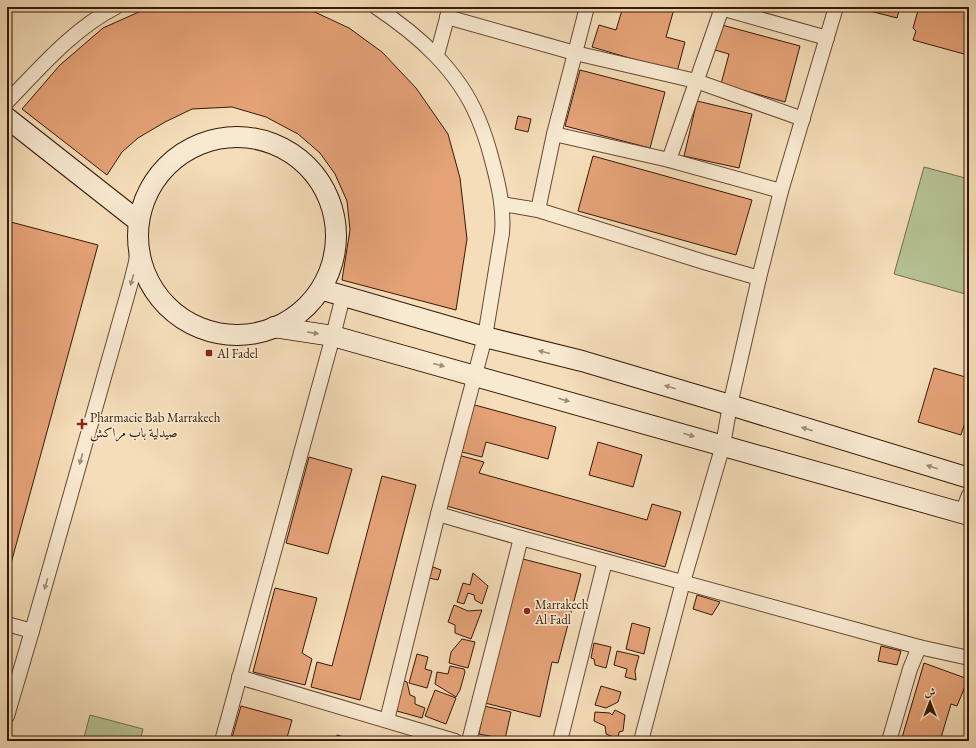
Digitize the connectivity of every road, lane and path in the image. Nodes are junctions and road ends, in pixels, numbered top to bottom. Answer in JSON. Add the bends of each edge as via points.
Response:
{"nodes":[{"id":1,"x":116,"y":7,"type":"edge"},
{"id":2,"x":376,"y":7,"type":"edge"},
{"id":3,"x":587,"y":7,"type":"edge"},
{"id":4,"x":836,"y":7,"type":"edge"},
{"id":5,"x":719,"y":8,"type":"edge"},
{"id":6,"x":448,"y":12,"type":"edge"},
{"id":7,"x":827,"y":38,"type":"junction"},
{"id":8,"x":575,"y":53,"type":"junction"},
{"id":9,"x":437,"y":55,"type":"junction"},
{"id":10,"x":696,"y":82,"type":"junction"},
{"id":11,"x":7,"y":102,"type":"edge"},
{"id":12,"x":7,"y":118,"type":"edge"},
{"id":13,"x":803,"y":119,"type":"junction"},
{"id":14,"x":554,"y":134,"type":"junction"},
{"id":15,"x":669,"y":160,"type":"junction"},
{"id":16,"x":781,"y":191,"type":"junction"},
{"id":17,"x":502,"y":204,"type":"junction"},
{"id":18,"x":538,"y":210,"type":"junction"},
{"id":19,"x":138,"y":220,"type":"junction"},
{"id":20,"x":138,"y":242,"type":"junction"},
{"id":21,"x":759,"y":278,"type":"junction"},
{"id":22,"x":323,"y":290,"type":"junction"},
{"id":23,"x":343,"y":296,"type":"junction"},
{"id":24,"x":274,"y":326,"type":"junction"},
{"id":25,"x":333,"y":336,"type":"junction"},
{"id":26,"x":485,"y":337,"type":"junction"},
{"id":27,"x":474,"y":374,"type":"junction"},
{"id":28,"x":730,"y":405,"type":"junction"},
{"id":29,"x":723,"y":445,"type":"junction"},
{"id":30,"x":969,"y":478,"type":"edge"},
{"id":31,"x":967,"y":508,"type":"edge"},
{"id":32,"x":438,"y":514,"type":"junction"},
{"id":33,"x":521,"y":538,"type":"junction"},
{"id":34,"x":605,"y":561,"type":"junction"},
{"id":35,"x":683,"y":582,"type":"junction"},
{"id":36,"x":7,"y":624,"type":"edge"},
{"id":37,"x":32,"y":631,"type":"junction"},
{"id":38,"x":919,"y":647,"type":"junction"},
{"id":39,"x":969,"y":658,"type":"edge"},
{"id":40,"x":240,"y":677,"type":"junction"},
{"id":41,"x":7,"y":716,"type":"edge"},
{"id":42,"x":387,"y":720,"type":"junction"},
{"id":43,"x":222,"y":741,"type":"edge"},
{"id":44,"x":455,"y":741,"type":"edge"},
{"id":45,"x":469,"y":741,"type":"edge"},
{"id":46,"x":560,"y":741,"type":"edge"},
{"id":47,"x":642,"y":741,"type":"edge"},
{"id":48,"x":889,"y":741,"type":"edge"}],
"edges":[{"from":1,"to":11,"type":"street","via":[[74,36]]},
{"from":2,"to":9,"type":"street","via":[[401,23]]},
{"from":3,"to":8,"type":"street"},
{"from":4,"to":7,"type":"street"},
{"from":5,"to":7,"type":"street"},
{"from":5,"to":10,"type":"street"},
{"from":6,"to":8,"type":"street"},
{"from":6,"to":9,"type":"street"},
{"from":7,"to":13,"type":"street"},
{"from":8,"to":10,"type":"street"},
{"from":8,"to":14,"type":"street"},
{"from":9,"to":17,"type":"street","via":[[458,82],[478,117]]},
{"from":10,"to":13,"type":"street"},
{"from":10,"to":15,"type":"street"},
{"from":12,"to":19,"type":"street"},
{"from":13,"to":16,"type":"street"},
{"from":14,"to":15,"type":"street"},
{"from":14,"to":18,"type":"street"},
{"from":15,"to":16,"type":"street"},
{"from":16,"to":21,"type":"street"},
{"from":17,"to":18,"type":"street"},
{"from":17,"to":26,"type":"street","via":[[502,233]]},
{"from":18,"to":21,"type":"street"},
{"from":19,"to":20,"type":"street"},
{"from":19,"to":22,"type":"street","via":[[147,190],[159,172],[175,157],[194,145],[214,138],[258,138],[298,157],[325,191],[332,212],[335,234],[330,276]]},
{"from":20,"to":24,"type":"street","via":[[148,279],[177,318],[194,329],[220,336],[249,334]]},
{"from":20,"to":37,"type":"street","one_way":true,"via":[[129,289]]},
{"from":21,"to":28,"type":"street"},
{"from":22,"to":23,"type":"street"},
{"from":22,"to":24,"type":"street","via":[[311,304],[295,316]]},
{"from":23,"to":25,"type":"street"},
{"from":23,"to":26,"type":"street"},
{"from":24,"to":25,"type":"street","one_way":true},
{"from":25,"to":27,"type":"street","one_way":true},
{"from":25,"to":40,"type":"street"},
{"from":26,"to":27,"type":"street"},
{"from":28,"to":26,"type":"street","one_way":true,"via":[[582,361]]},
{"from":27,"to":29,"type":"street","one_way":true},
{"from":27,"to":32,"type":"street"},
{"from":28,"to":29,"type":"street"},
{"from":30,"to":28,"type":"street","one_way":true},
{"from":29,"to":31,"type":"street"},
{"from":29,"to":35,"type":"street"},
{"from":32,"to":33,"type":"street"},
{"from":32,"to":42,"type":"street"},
{"from":33,"to":34,"type":"street"},
{"from":33,"to":45,"type":"street"},
{"from":34,"to":35,"type":"street"},
{"from":34,"to":46,"type":"street"},
{"from":35,"to":38,"type":"street"},
{"from":35,"to":47,"type":"street"},
{"from":36,"to":37,"type":"street"},
{"from":37,"to":41,"type":"street"},
{"from":38,"to":39,"type":"street"},
{"from":38,"to":48,"type":"street"},
{"from":40,"to":42,"type":"street"},
{"from":40,"to":43,"type":"street"},
{"from":42,"to":44,"type":"street"}]}
